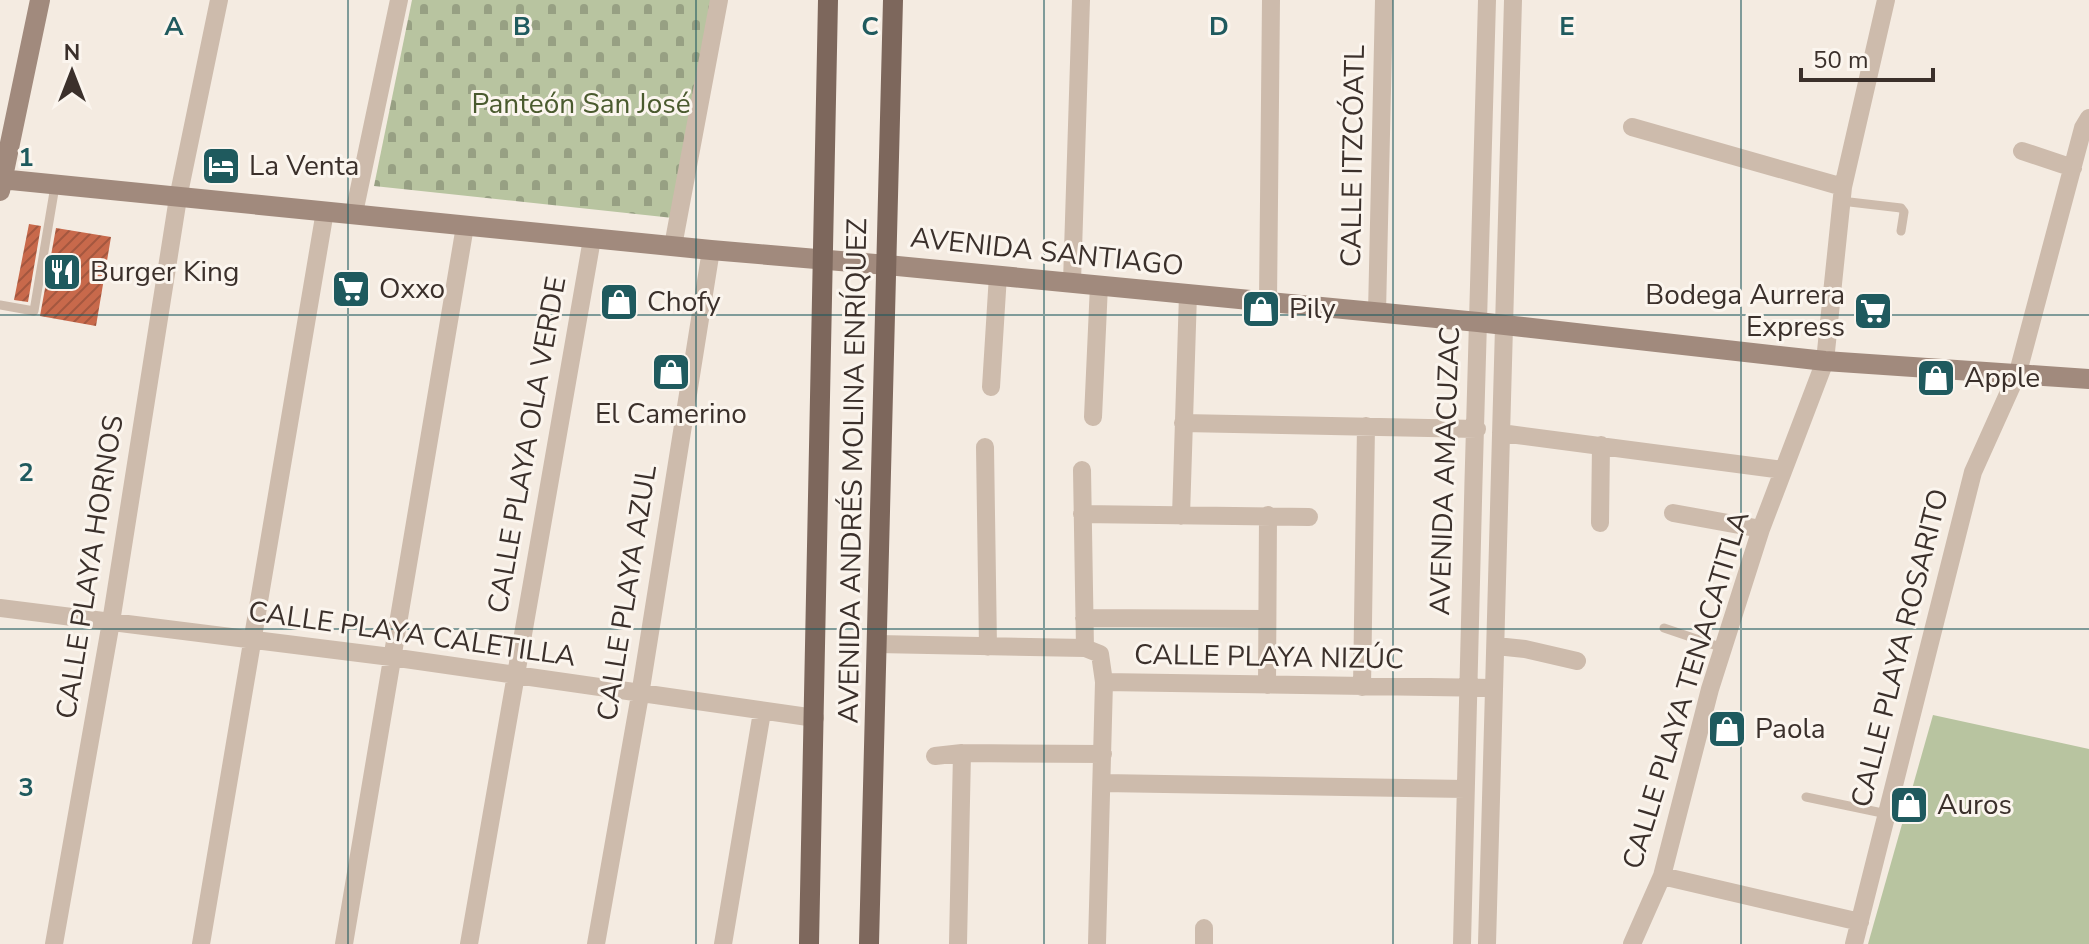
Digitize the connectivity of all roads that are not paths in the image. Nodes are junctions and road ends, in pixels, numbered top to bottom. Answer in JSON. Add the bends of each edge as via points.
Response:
{"nodes":[{"id":1,"x":40,"y":0,"type":"edge"},
{"id":2,"x":219,"y":0,"type":"edge"},
{"id":3,"x":399,"y":0,"type":"edge"},
{"id":4,"x":719,"y":0,"type":"edge"},
{"id":5,"x":828,"y":0,"type":"edge"},
{"id":6,"x":893,"y":0,"type":"edge"},
{"id":7,"x":1081,"y":0,"type":"edge"},
{"id":8,"x":1271,"y":0,"type":"edge"},
{"id":9,"x":1384,"y":0,"type":"edge"},
{"id":10,"x":1487,"y":0,"type":"edge"},
{"id":11,"x":1513,"y":0,"type":"edge"},
{"id":12,"x":1886,"y":0,"type":"edge"},
{"id":13,"x":2089,"y":118,"type":"edge"},
{"id":14,"x":1632,"y":127,"type":"dead end"},
{"id":15,"x":2022,"y":151,"type":"dead end"},
{"id":16,"x":2073,"y":168,"type":"junction"},
{"id":17,"x":1,"y":183,"type":"edge"},
{"id":18,"x":55,"y":186,"type":"junction"},
{"id":19,"x":1842,"y":194,"type":"junction"},
{"id":20,"x":178,"y":198,"type":"junction"},
{"id":21,"x":325,"y":211,"type":"junction"},
{"id":22,"x":354,"y":213,"type":"junction"},
{"id":23,"x":465,"y":226,"type":"junction"},
{"id":24,"x":1901,"y":231,"type":"dead end"},
{"id":25,"x":592,"y":239,"type":"junction"},
{"id":26,"x":673,"y":246,"type":"junction"},
{"id":27,"x":711,"y":250,"type":"junction"},
{"id":28,"x":821,"y":259,"type":"junction"},
{"id":29,"x":887,"y":265,"type":"junction"},
{"id":30,"x":998,"y":275,"type":"junction"},
{"id":31,"x":1072,"y":282,"type":"junction"},
{"id":32,"x":1099,"y":285,"type":"junction"},
{"id":33,"x":1188,"y":294,"type":"junction"},
{"id":34,"x":1268,"y":302,"type":"junction"},
{"id":35,"x":0,"y":305,"type":"edge"},
{"id":36,"x":1377,"y":313,"type":"junction"},
{"id":37,"x":1478,"y":322,"type":"junction"},
{"id":38,"x":1504,"y":325,"type":"junction"},
{"id":39,"x":1825,"y":361,"type":"junction"},
{"id":40,"x":2018,"y":372,"type":"junction"},
{"id":41,"x":2089,"y":379,"type":"edge"},
{"id":42,"x":991,"y":387,"type":"dead end"},
{"id":43,"x":1093,"y":417,"type":"dead end"},
{"id":44,"x":1183,"y":423,"type":"junction"},
{"id":45,"x":1366,"y":426,"type":"junction"},
{"id":46,"x":1477,"y":429,"type":"junction"},
{"id":47,"x":1501,"y":433,"type":"junction"},
{"id":48,"x":1601,"y":445,"type":"junction"},
{"id":49,"x":985,"y":447,"type":"dead end"},
{"id":50,"x":1082,"y":470,"type":"dead end"},
{"id":51,"x":1783,"y":470,"type":"junction"},
{"id":52,"x":1673,"y":513,"type":"dead end"},
{"id":53,"x":1082,"y":514,"type":"junction"},
{"id":54,"x":1268,"y":515,"type":"junction"},
{"id":55,"x":1181,"y":516,"type":"junction"},
{"id":56,"x":1309,"y":517,"type":"dead end"},
{"id":57,"x":1600,"y":523,"type":"dead end"},
{"id":58,"x":1761,"y":529,"type":"junction"},
{"id":59,"x":0,"y":608,"type":"edge"},
{"id":60,"x":1084,"y":618,"type":"junction"},
{"id":61,"x":1267,"y":619,"type":"junction"},
{"id":62,"x":111,"y":622,"type":"junction"},
{"id":63,"x":1664,"y":628,"type":"dead end"},
{"id":64,"x":252,"y":639,"type":"junction"},
{"id":65,"x":877,"y":644,"type":"junction"},
{"id":66,"x":1496,"y":646,"type":"junction"},
{"id":67,"x":988,"y":647,"type":"junction"},
{"id":68,"x":1085,"y":648,"type":"junction"},
{"id":69,"x":1723,"y":648,"type":"junction"},
{"id":70,"x":391,"y":657,"type":"junction"},
{"id":71,"x":1577,"y":661,"type":"dead end"},
{"id":72,"x":515,"y":677,"type":"junction"},
{"id":73,"x":1104,"y":682,"type":"junction"},
{"id":74,"x":1267,"y":685,"type":"junction"},
{"id":75,"x":1362,"y":687,"type":"junction"},
{"id":76,"x":1466,"y":688,"type":"junction"},
{"id":77,"x":1494,"y":688,"type":"junction"},
{"id":78,"x":640,"y":695,"type":"junction"},
{"id":79,"x":762,"y":712,"type":"junction"},
{"id":80,"x":815,"y":718,"type":"junction"},
{"id":81,"x":962,"y":753,"type":"junction"},
{"id":82,"x":1103,"y":754,"type":"junction"},
{"id":83,"x":935,"y":756,"type":"dead end"},
{"id":84,"x":1103,"y":783,"type":"junction"},
{"id":85,"x":1465,"y":789,"type":"junction"},
{"id":86,"x":1806,"y":797,"type":"dead end"},
{"id":87,"x":1887,"y":814,"type":"junction"},
{"id":88,"x":1662,"y":876,"type":"junction"},
{"id":89,"x":1860,"y":922,"type":"junction"},
{"id":90,"x":54,"y":944,"type":"edge"},
{"id":91,"x":201,"y":944,"type":"edge"},
{"id":92,"x":344,"y":944,"type":"edge"},
{"id":93,"x":469,"y":944,"type":"edge"},
{"id":94,"x":596,"y":944,"type":"edge"},
{"id":95,"x":723,"y":944,"type":"edge"},
{"id":96,"x":809,"y":944,"type":"edge"},
{"id":97,"x":869,"y":944,"type":"edge"},
{"id":98,"x":958,"y":944,"type":"edge"},
{"id":99,"x":1097,"y":944,"type":"edge"},
{"id":100,"x":1462,"y":944,"type":"edge"},
{"id":101,"x":1487,"y":944,"type":"edge"},
{"id":102,"x":1632,"y":944,"type":"edge"},
{"id":103,"x":1854,"y":944,"type":"edge"}],
"edges":[{"from":1,"to":17,"type":"street"},
{"from":2,"to":20,"type":"street","name":"CALLE PLAYA HORNOS"},
{"from":3,"to":22,"type":"street"},
{"from":4,"to":26,"type":"street"},
{"from":5,"to":28,"type":"main road","name":"AVENIDA ANDRÉS MOLINA ENRÍQUEZ"},
{"from":6,"to":29,"type":"main road","name":"AVENIDA ANDRÉS MOLINA ENRÍQUEZ"},
{"from":7,"to":31,"type":"street"},
{"from":8,"to":34,"type":"street"},
{"from":9,"to":36,"type":"street","name":"CALLE ITZCÓATL"},
{"from":10,"to":37,"type":"street","name":"AVENIDA AMACUZAC"},
{"from":11,"to":38,"type":"street","name":"AVENIDA AMACUZAC"},
{"from":12,"to":19,"type":"street","name":"CALLE PLAYA TENACATITLA"},
{"from":13,"to":16,"type":"street","name":"CALLE PLAYA ROSARITO"},
{"from":14,"to":19,"type":"street"},
{"from":15,"to":16,"type":"street"},
{"from":16,"to":40,"type":"street","name":"CALLE PLAYA ROSARITO"},
{"from":17,"to":18,"type":"street","name":"AVENIDA SANTIAGO"},
{"from":18,"to":20,"type":"street","name":"AVENIDA SANTIAGO"},
{"from":18,"to":35,"type":"lane","via":[[34,311]]},
{"from":19,"to":24,"type":"lane","via":[[1901,208]]},
{"from":19,"to":39,"type":"street","name":"CALLE PLAYA TENACATITLA"},
{"from":20,"to":21,"type":"street","name":"AVENIDA SANTIAGO"},
{"from":20,"to":62,"type":"street","name":"CALLE PLAYA HORNOS"},
{"from":21,"to":22,"type":"street","name":"AVENIDA SANTIAGO"},
{"from":21,"to":64,"type":"street"},
{"from":22,"to":23,"type":"street","name":"AVENIDA SANTIAGO"},
{"from":23,"to":25,"type":"street","name":"AVENIDA SANTIAGO"},
{"from":23,"to":70,"type":"street"},
{"from":25,"to":26,"type":"street","name":"AVENIDA SANTIAGO"},
{"from":25,"to":72,"type":"street","name":"CALLE PLAYA OLA VERDE"},
{"from":26,"to":27,"type":"street","name":"AVENIDA SANTIAGO"},
{"from":27,"to":28,"type":"street","name":"AVENIDA SANTIAGO"},
{"from":27,"to":78,"type":"street","name":"CALLE PLAYA AZUL"},
{"from":28,"to":29,"type":"street","name":"AVENIDA SANTIAGO"},
{"from":28,"to":80,"type":"main road","name":"AVENIDA ANDRÉS MOLINA ENRÍQUEZ"},
{"from":29,"to":30,"type":"street","name":"AVENIDA SANTIAGO"},
{"from":29,"to":65,"type":"main road","name":"AVENIDA ANDRÉS MOLINA ENRÍQUEZ"},
{"from":30,"to":31,"type":"street","name":"AVENIDA SANTIAGO"},
{"from":30,"to":42,"type":"street"},
{"from":31,"to":32,"type":"street","name":"AVENIDA SANTIAGO"},
{"from":32,"to":33,"type":"street","name":"AVENIDA SANTIAGO"},
{"from":32,"to":43,"type":"street"},
{"from":33,"to":34,"type":"street","name":"AVENIDA SANTIAGO"},
{"from":33,"to":44,"type":"street"},
{"from":34,"to":36,"type":"street","name":"AVENIDA SANTIAGO"},
{"from":36,"to":37,"type":"street","name":"AVENIDA SANTIAGO"},
{"from":37,"to":38,"type":"street","name":"AVENIDA SANTIAGO"},
{"from":37,"to":46,"type":"street","name":"AVENIDA AMACUZAC"},
{"from":38,"to":39,"type":"street","name":"AVENIDA SANTIAGO"},
{"from":38,"to":47,"type":"street","name":"AVENIDA AMACUZAC"},
{"from":39,"to":40,"type":"street","name":"AVENIDA SANTIAGO"},
{"from":39,"to":51,"type":"street","name":"CALLE PLAYA TENACATITLA"},
{"from":40,"to":41,"type":"street","name":"AVENIDA SANTIAGO"},
{"from":40,"to":87,"type":"street","name":"CALLE PLAYA ROSARITO","via":[[1973,472]]},
{"from":44,"to":45,"type":"street"},
{"from":44,"to":55,"type":"street"},
{"from":45,"to":46,"type":"street"},
{"from":45,"to":75,"type":"street"},
{"from":46,"to":76,"type":"street","name":"AVENIDA AMACUZAC"},
{"from":47,"to":48,"type":"street"},
{"from":47,"to":66,"type":"street","name":"AVENIDA AMACUZAC"},
{"from":48,"to":51,"type":"street"},
{"from":48,"to":57,"type":"street"},
{"from":49,"to":67,"type":"street"},
{"from":50,"to":53,"type":"street"},
{"from":51,"to":58,"type":"street","name":"CALLE PLAYA TENACATITLA"},
{"from":52,"to":58,"type":"street"},
{"from":53,"to":55,"type":"street"},
{"from":53,"to":60,"type":"street"},
{"from":54,"to":55,"type":"street"},
{"from":54,"to":56,"type":"street"},
{"from":54,"to":61,"type":"street"},
{"from":58,"to":69,"type":"street","name":"CALLE PLAYA TENACATITLA"},
{"from":59,"to":62,"type":"street","name":"CALLE PLAYA CALETILLA"},
{"from":60,"to":61,"type":"street"},
{"from":60,"to":68,"type":"street"},
{"from":61,"to":74,"type":"street"},
{"from":62,"to":64,"type":"street","name":"CALLE PLAYA CALETILLA"},
{"from":62,"to":90,"type":"street","name":"CALLE PLAYA HORNOS"},
{"from":63,"to":69,"type":"lane"},
{"from":64,"to":70,"type":"street","name":"CALLE PLAYA CALETILLA"},
{"from":64,"to":91,"type":"street"},
{"from":65,"to":67,"type":"street"},
{"from":65,"to":97,"type":"main road","name":"AVENIDA ANDRÉS MOLINA ENRÍQUEZ"},
{"from":66,"to":71,"type":"street"},
{"from":66,"to":77,"type":"street","name":"AVENIDA AMACUZAC"},
{"from":67,"to":68,"type":"street"},
{"from":68,"to":73,"type":"street","name":"CALLE PLAYA NIZÚC","via":[[1100,654]]},
{"from":69,"to":88,"type":"street","name":"CALLE PLAYA TENACATITLA"},
{"from":70,"to":72,"type":"street","name":"CALLE PLAYA CALETILLA"},
{"from":70,"to":92,"type":"street"},
{"from":72,"to":78,"type":"street","name":"CALLE PLAYA CALETILLA"},
{"from":72,"to":93,"type":"street","name":"CALLE PLAYA OLA VERDE"},
{"from":73,"to":74,"type":"street","name":"CALLE PLAYA NIZÚC"},
{"from":73,"to":82,"type":"street"},
{"from":74,"to":75,"type":"street","name":"CALLE PLAYA NIZÚC"},
{"from":75,"to":76,"type":"street","name":"CALLE PLAYA NIZÚC"},
{"from":76,"to":77,"type":"street","name":"CALLE PLAYA NIZÚC"},
{"from":76,"to":85,"type":"street","name":"AVENIDA AMACUZAC"},
{"from":77,"to":101,"type":"street","name":"AVENIDA AMACUZAC"},
{"from":78,"to":79,"type":"street","name":"CALLE PLAYA CALETILLA"},
{"from":78,"to":94,"type":"street","name":"CALLE PLAYA AZUL"},
{"from":79,"to":80,"type":"street","name":"CALLE PLAYA CALETILLA"},
{"from":79,"to":95,"type":"street"},
{"from":80,"to":96,"type":"main road","name":"AVENIDA ANDRÉS MOLINA ENRÍQUEZ"},
{"from":81,"to":82,"type":"street"},
{"from":81,"to":83,"type":"street"},
{"from":81,"to":98,"type":"street"},
{"from":82,"to":84,"type":"street"},
{"from":84,"to":85,"type":"street"},
{"from":84,"to":99,"type":"street"},
{"from":85,"to":100,"type":"street","name":"AVENIDA AMACUZAC"},
{"from":86,"to":87,"type":"lane"},
{"from":87,"to":89,"type":"street","name":"CALLE PLAYA ROSARITO"},
{"from":88,"to":89,"type":"street"},
{"from":88,"to":102,"type":"street","name":"CALLE PLAYA TENACATITLA"},
{"from":89,"to":103,"type":"street","name":"CALLE PLAYA ROSARITO"}]}
